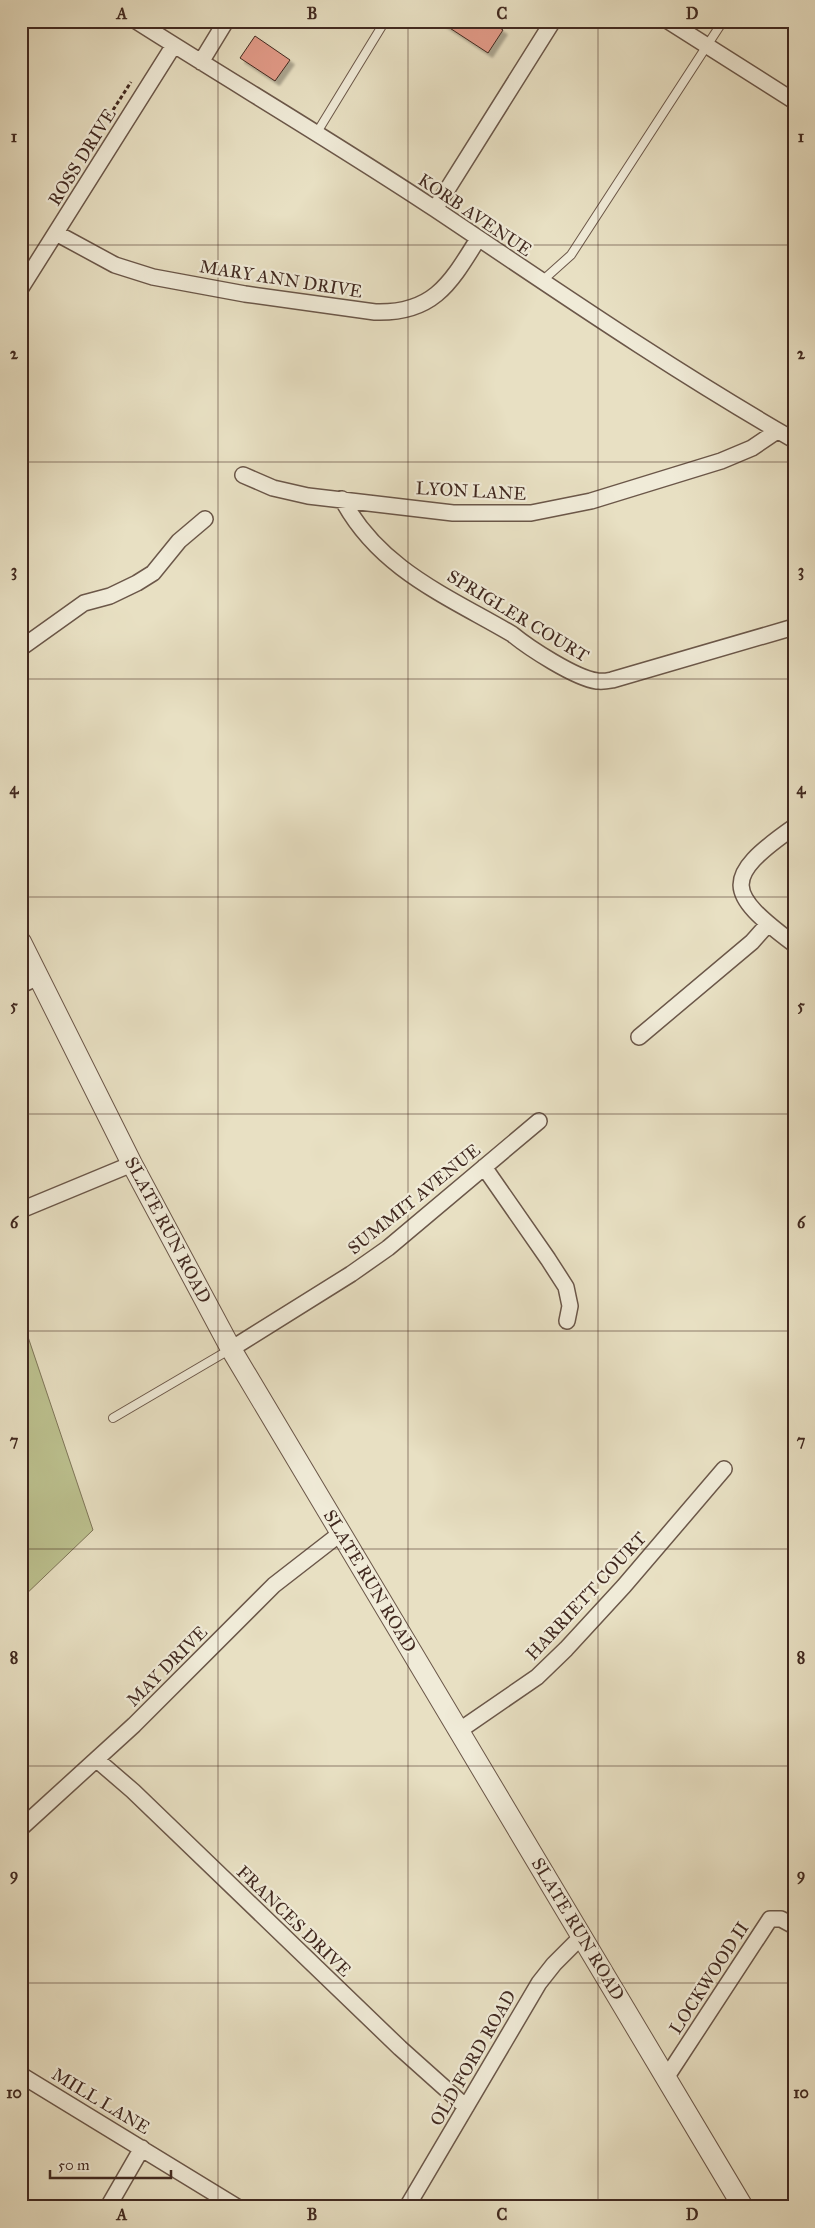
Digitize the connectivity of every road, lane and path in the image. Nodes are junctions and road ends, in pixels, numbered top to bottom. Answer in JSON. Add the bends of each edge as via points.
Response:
{"nodes":[{"id":1,"x":136,"y":21,"type":"edge"},
{"id":2,"x":226,"y":21,"type":"edge"},
{"id":3,"x":385,"y":21,"type":"edge"},
{"id":4,"x":553,"y":21,"type":"edge"},
{"id":5,"x":668,"y":21,"type":"edge"},
{"id":6,"x":723,"y":21,"type":"edge"},
{"id":7,"x":174,"y":45,"type":"junction"},
{"id":8,"x":707,"y":46,"type":"junction"},
{"id":9,"x":200,"y":62,"type":"junction"},
{"id":10,"x":794,"y":101,"type":"edge"},
{"id":11,"x":316,"y":134,"type":"junction"},
{"id":12,"x":435,"y":209,"type":"junction"},
{"id":13,"x":56,"y":234,"type":"junction"},
{"id":14,"x":478,"y":240,"type":"junction"},
{"id":15,"x":542,"y":282,"type":"junction"},
{"id":16,"x":21,"y":288,"type":"edge"},
{"id":17,"x":777,"y":431,"type":"junction"},
{"id":18,"x":794,"y":440,"type":"edge"},
{"id":19,"x":243,"y":474,"type":"dead end"},
{"id":20,"x":342,"y":499,"type":"junction"},
{"id":21,"x":205,"y":518,"type":"dead end"},
{"id":22,"x":794,"y":627,"type":"edge"},
{"id":23,"x":21,"y":648,"type":"edge"},
{"id":24,"x":794,"y":827,"type":"edge"},
{"id":25,"x":768,"y":924,"type":"junction"},
{"id":26,"x":21,"y":942,"type":"edge"},
{"id":27,"x":794,"y":944,"type":"edge"},
{"id":28,"x":30,"y":981,"type":"edge"},
{"id":29,"x":639,"y":1037,"type":"dead end"},
{"id":30,"x":539,"y":1121,"type":"dead end"},
{"id":31,"x":132,"y":1164,"type":"junction"},
{"id":32,"x":484,"y":1168,"type":"junction"},
{"id":33,"x":21,"y":1210,"type":"edge"},
{"id":34,"x":567,"y":1321,"type":"dead end"},
{"id":35,"x":231,"y":1348,"type":"junction"},
{"id":36,"x":113,"y":1418,"type":"dead end"},
{"id":37,"x":724,"y":1469,"type":"dead end"},
{"id":38,"x":341,"y":1533,"type":"junction"},
{"id":39,"x":460,"y":1730,"type":"junction"},
{"id":40,"x":97,"y":1760,"type":"junction"},
{"id":41,"x":21,"y":1828,"type":"edge"},
{"id":42,"x":794,"y":1926,"type":"edge"},
{"id":43,"x":582,"y":1936,"type":"junction"},
{"id":44,"x":21,"y":2075,"type":"edge"},
{"id":45,"x":666,"y":2078,"type":"junction"},
{"id":46,"x":466,"y":2107,"type":"junction"},
{"id":47,"x":142,"y":2148,"type":"junction"},
{"id":48,"x":108,"y":2207,"type":"edge"},
{"id":49,"x":237,"y":2207,"type":"edge"},
{"id":50,"x":407,"y":2207,"type":"edge"},
{"id":51,"x":743,"y":2207,"type":"edge"}],
"edges":[{"from":1,"to":7,"type":"street","name":"KORB AVENUE"},
{"from":2,"to":9,"type":"street"},
{"from":3,"to":11,"type":"lane"},
{"from":4,"to":12,"type":"street"},
{"from":5,"to":8,"type":"street"},
{"from":6,"to":8,"type":"lane"},
{"from":7,"to":9,"type":"street","name":"KORB AVENUE"},
{"from":7,"to":13,"type":"street","name":"ROSS DRIVE"},
{"from":8,"to":10,"type":"street"},
{"from":8,"to":15,"type":"lane","via":[[571,255]]},
{"from":9,"to":11,"type":"street","name":"KORB AVENUE"},
{"from":11,"to":12,"type":"street","name":"KORB AVENUE"},
{"from":12,"to":14,"type":"street","name":"KORB AVENUE"},
{"from":13,"to":14,"type":"street","name":"MARY ANN DRIVE","via":[[115,265],[153,277],[375,312],[416,307],[436,295]]},
{"from":13,"to":16,"type":"street","name":"ROSS DRIVE"},
{"from":14,"to":15,"type":"street","name":"KORB AVENUE"},
{"from":15,"to":17,"type":"street","name":"KORB AVENUE"},
{"from":17,"to":18,"type":"street","name":"KORB AVENUE"},
{"from":17,"to":20,"type":"street","name":"LYON LANE","via":[[752,448],[721,461],[551,511],[453,512]]},
{"from":19,"to":20,"type":"street","name":"LYON LANE","via":[[294,494]]},
{"from":20,"to":22,"type":"street","name":"SPRIGLER COURT","via":[[352,519],[368,538],[402,570],[584,678],[597,681],[628,676]]},
{"from":21,"to":23,"type":"street","via":[[179,541],[153,573],[110,596],[84,603]]},
{"from":24,"to":25,"type":"street","via":[[750,862],[740,884],[742,896]]},
{"from":25,"to":27,"type":"street"},
{"from":25,"to":29,"type":"street","via":[[752,942]]},
{"from":26,"to":28,"type":"street","name":"SLATE RUN ROAD"},
{"from":28,"to":31,"type":"street","name":"SLATE RUN ROAD"},
{"from":30,"to":32,"type":"street","name":"SUMMIT AVENUE"},
{"from":31,"to":33,"type":"street"},
{"from":31,"to":35,"type":"street","name":"SLATE RUN ROAD"},
{"from":32,"to":34,"type":"street","via":[[566,1287],[570,1306]]},
{"from":32,"to":35,"type":"street","name":"SUMMIT AVENUE","via":[[388,1248]]},
{"from":35,"to":36,"type":"lane"},
{"from":35,"to":38,"type":"street","name":"SLATE RUN ROAD"},
{"from":37,"to":39,"type":"street","name":"HARRIETT COURT","via":[[566,1649],[537,1677]]},
{"from":38,"to":39,"type":"street","name":"SLATE RUN ROAD"},
{"from":38,"to":40,"type":"street","name":"MAY DRIVE","via":[[274,1585]]},
{"from":39,"to":43,"type":"street","name":"SLATE RUN ROAD"},
{"from":40,"to":41,"type":"street","name":"MAY DRIVE"},
{"from":40,"to":46,"type":"street","name":"FRANCES DRIVE"},
{"from":42,"to":45,"type":"street","name":"LOCKWOOD II","via":[[780,1919],[770,1920]]},
{"from":43,"to":45,"type":"street","name":"SLATE RUN ROAD"},
{"from":43,"to":46,"type":"street","name":"OLD FORD ROAD","via":[[539,1983]]},
{"from":44,"to":47,"type":"street","name":"MILL LANE"},
{"from":45,"to":51,"type":"street","name":"SLATE RUN ROAD"},
{"from":46,"to":50,"type":"street","name":"OLD FORD ROAD"},
{"from":47,"to":48,"type":"street"},
{"from":47,"to":49,"type":"street","name":"MILL LANE"}]}
